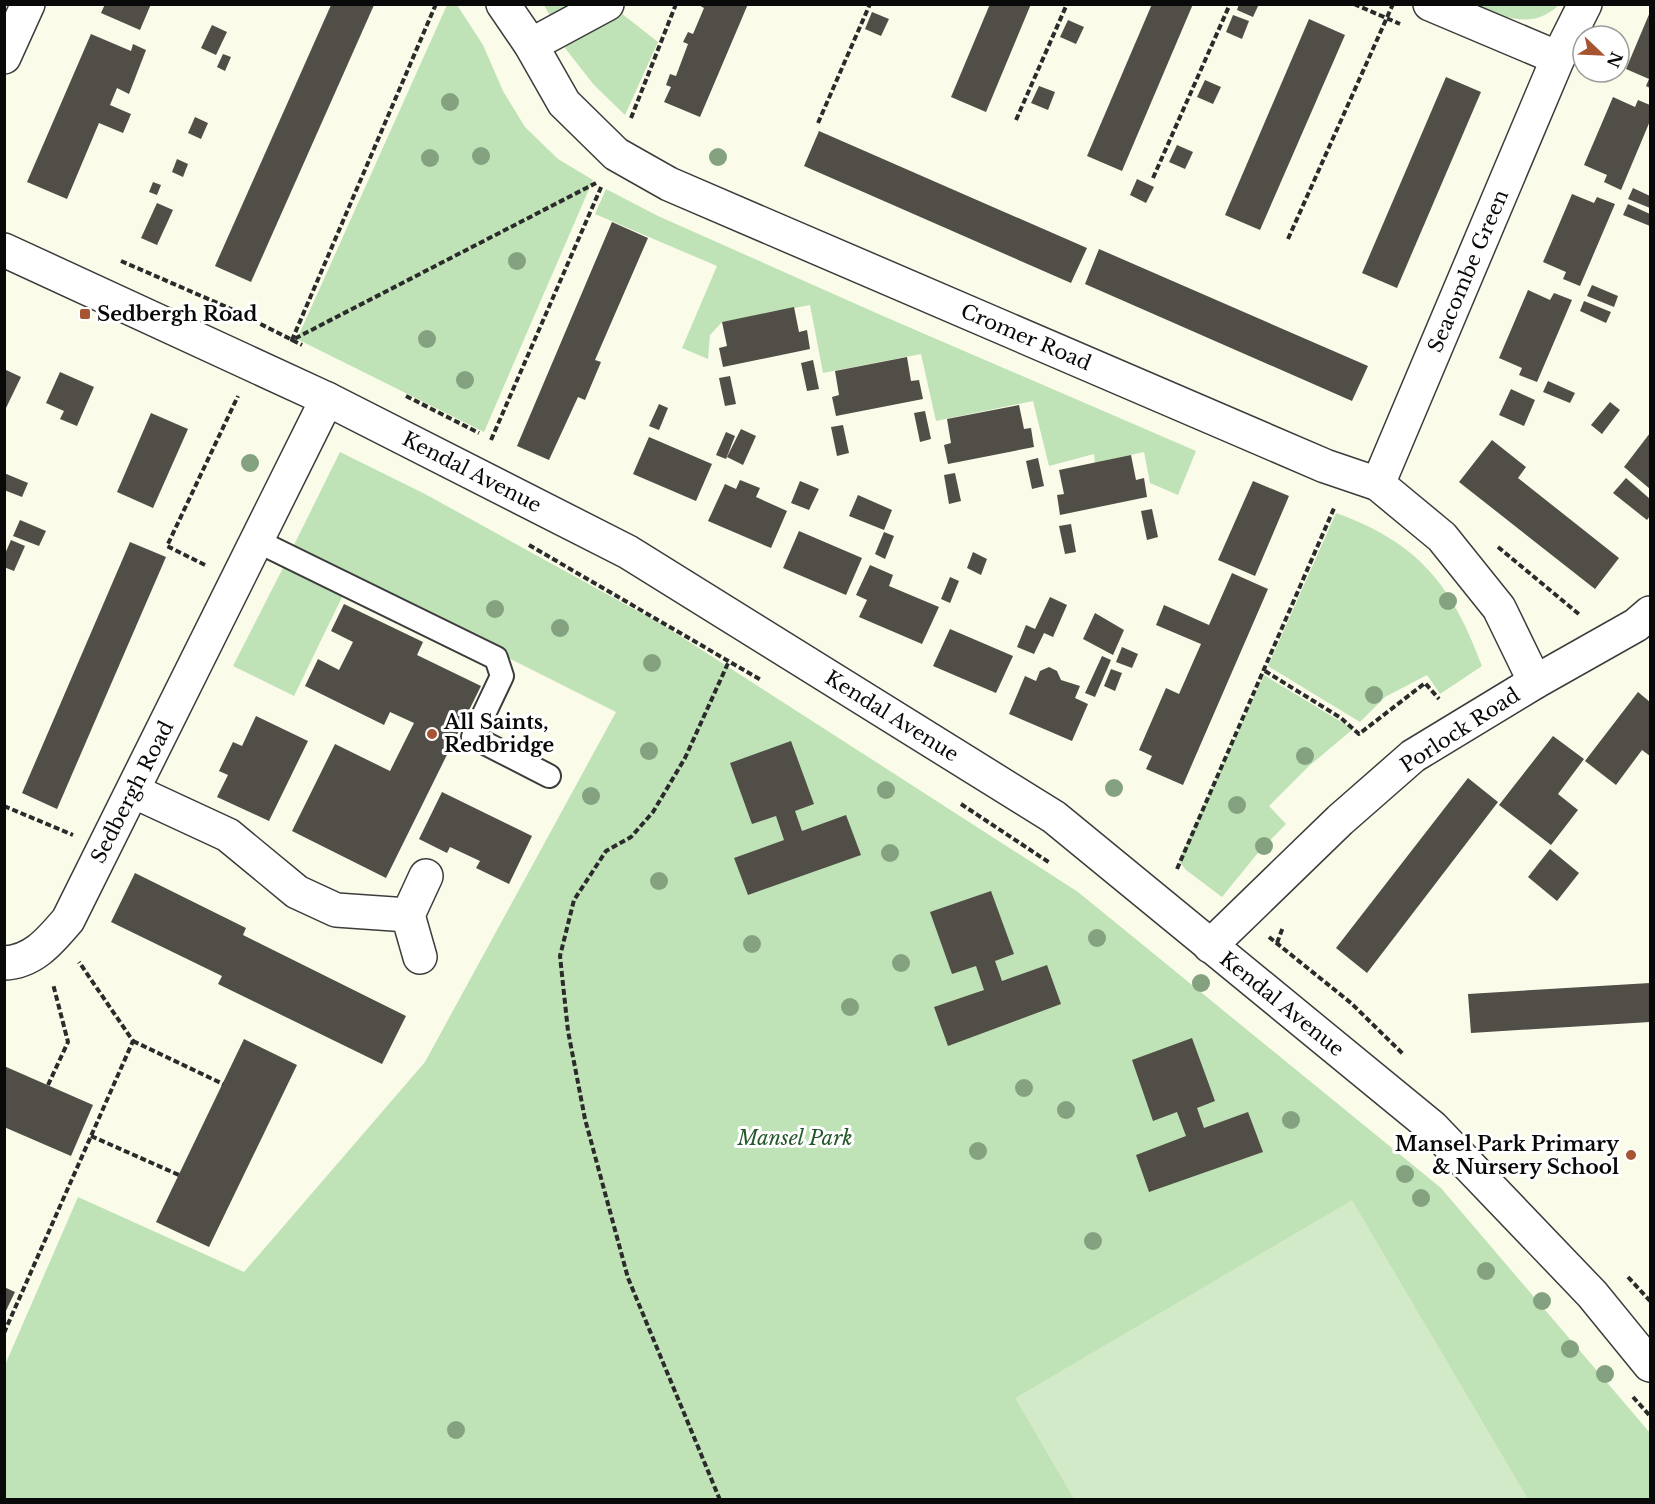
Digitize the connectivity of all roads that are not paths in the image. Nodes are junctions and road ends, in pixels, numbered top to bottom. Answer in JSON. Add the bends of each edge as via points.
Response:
{"nodes":[{"id":1,"x":28,"y":4,"type":"edge"},
{"id":2,"x":503,"y":4,"type":"edge"},
{"id":3,"x":607,"y":4,"type":"edge"},
{"id":4,"x":1430,"y":4,"type":"edge"},
{"id":5,"x":1585,"y":4,"type":"edge"},
{"id":6,"x":531,"y":45,"type":"junction"},
{"id":7,"x":4,"y":57,"type":"edge"},
{"id":8,"x":1558,"y":58,"type":"junction"},
{"id":9,"x":4,"y":250,"type":"edge"},
{"id":10,"x":327,"y":399,"type":"junction"},
{"id":11,"x":1378,"y":484,"type":"junction"},
{"id":12,"x":257,"y":541,"type":"junction"},
{"id":13,"x":1650,"y":612,"type":"edge"},
{"id":14,"x":1534,"y":682,"type":"junction"},
{"id":15,"x":549,"y":776,"type":"dead end"},
{"id":16,"x":133,"y":790,"type":"junction"},
{"id":17,"x":426,"y":876,"type":"dead end"},
{"id":18,"x":408,"y":915,"type":"junction"},
{"id":19,"x":1210,"y":946,"type":"junction"},
{"id":20,"x":420,"y":957,"type":"dead end"},
{"id":21,"x":4,"y":963,"type":"edge"},
{"id":22,"x":1650,"y":1365,"type":"edge"}],
"edges":[{"from":1,"to":7,"type":"street"},
{"from":2,"to":6,"type":"street","name":"Cromer Road"},
{"from":3,"to":6,"type":"street"},
{"from":4,"to":8,"type":"street"},
{"from":5,"to":8,"type":"street","name":"Seacombe Green"},
{"from":6,"to":11,"type":"street","name":"Cromer Road","via":[[564,103],[616,154],[669,184],[1325,466]]},
{"from":8,"to":11,"type":"street","name":"Seacombe Green"},
{"from":9,"to":10,"type":"street","name":"Kendal Avenue"},
{"from":10,"to":12,"type":"street","name":"Sedbergh Road"},
{"from":10,"to":19,"type":"street","name":"Kendal Avenue","via":[[628,552],[1054,817]]},
{"from":11,"to":14,"type":"street","name":"Cromer Road","via":[[1442,537],[1499,608]]},
{"from":12,"to":15,"type":"lane","via":[[496,658],[502,676],[473,737]]},
{"from":12,"to":16,"type":"street","name":"Sedbergh Road"},
{"from":13,"to":14,"type":"street","name":"Porlock Road","via":[[1636,625]]},
{"from":14,"to":19,"type":"street","name":"Porlock Road","via":[[1413,756],[1340,820]]},
{"from":16,"to":18,"type":"street","via":[[228,835],[297,891],[336,910]]},
{"from":16,"to":21,"type":"street","name":"Sedbergh Road","via":[[68,920],[45,948],[19,963]]},
{"from":17,"to":18,"type":"street"},
{"from":18,"to":20,"type":"street"},
{"from":19,"to":22,"type":"street","name":"Kendal Avenue","via":[[1432,1127],[1592,1294]]}]}
